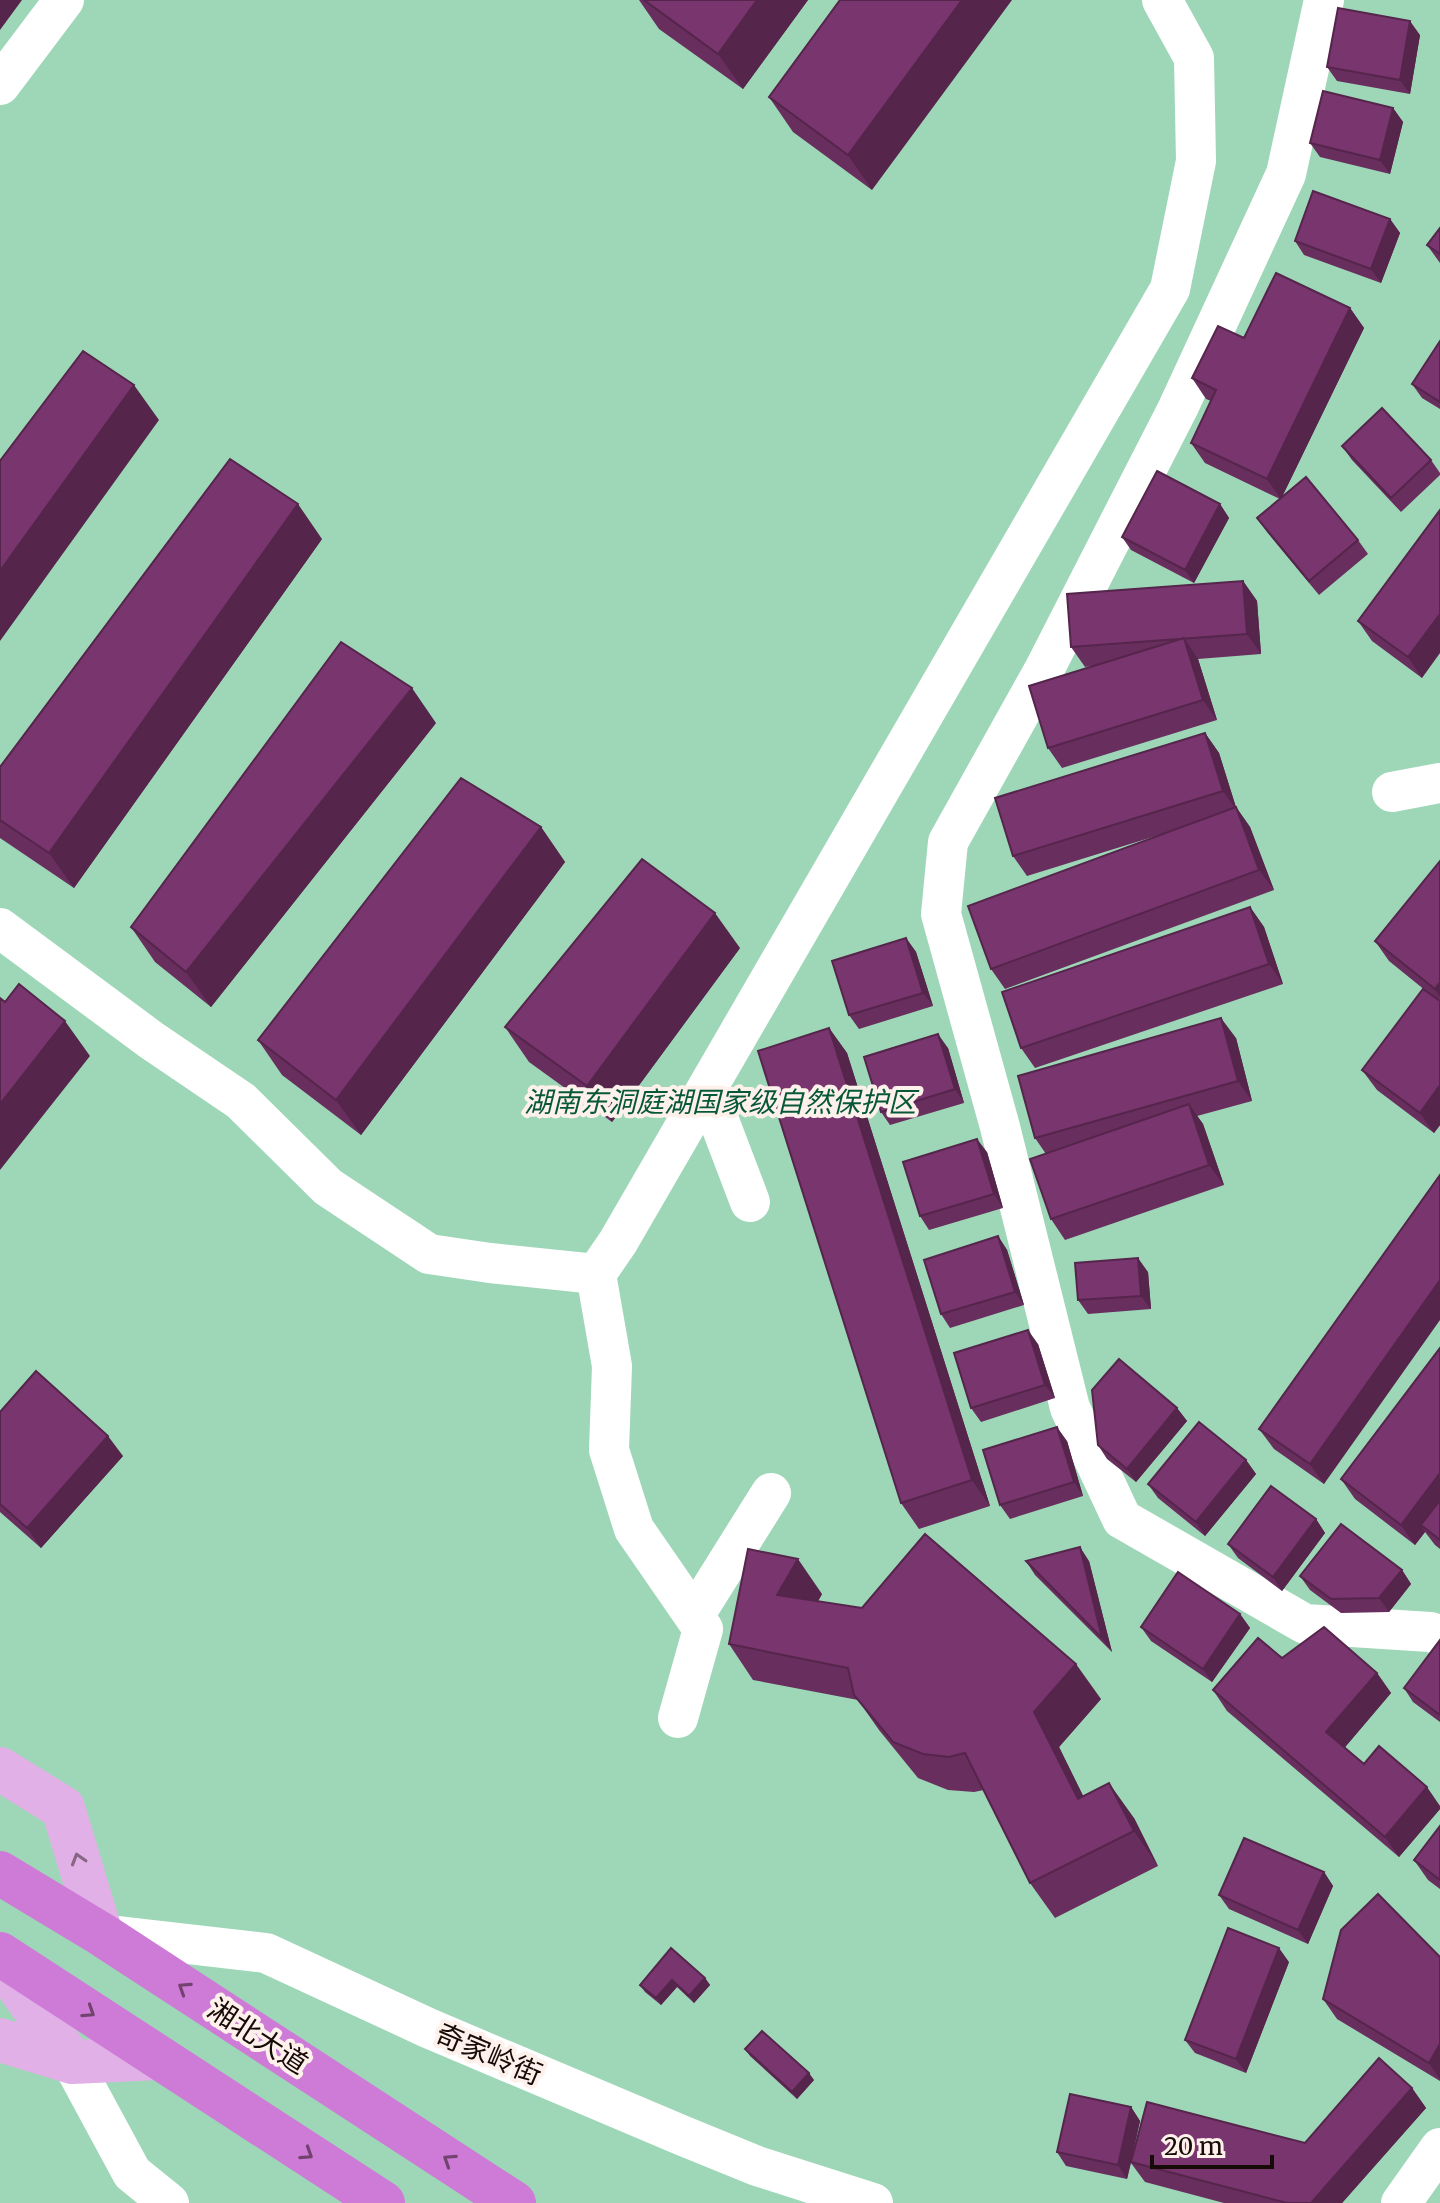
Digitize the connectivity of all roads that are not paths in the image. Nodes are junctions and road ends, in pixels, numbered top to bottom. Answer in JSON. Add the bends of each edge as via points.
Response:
{"nodes":[{"id":1,"x":64,"y":0,"type":"edge"},
{"id":2,"x":1162,"y":0,"type":"edge"},
{"id":3,"x":1324,"y":0,"type":"edge"},
{"id":4,"x":0,"y":85,"type":"edge"},
{"id":5,"x":1440,"y":783,"type":"edge"},
{"id":6,"x":1392,"y":792,"type":"dead end"},
{"id":7,"x":0,"y":928,"type":"edge"},
{"id":8,"x":707,"y":1089,"type":"junction"},
{"id":9,"x":750,"y":1202,"type":"dead end"},
{"id":10,"x":596,"y":1274,"type":"junction"},
{"id":11,"x":771,"y":1493,"type":"dead end"},
{"id":12,"x":694,"y":1616,"type":"junction"},
{"id":13,"x":1440,"y":1635,"type":"edge"},
{"id":14,"x":678,"y":1718,"type":"dead end"},
{"id":15,"x":0,"y":1769,"type":"edge"},
{"id":16,"x":0,"y":1873,"type":"edge"},
{"id":17,"x":101,"y":1934,"type":"junction"},
{"id":18,"x":0,"y":1957,"type":"edge"},
{"id":19,"x":0,"y":2040,"type":"edge"},
{"id":20,"x":159,"y":2058,"type":"junction"},
{"id":21,"x":72,"y":2062,"type":"junction"},
{"id":22,"x":1440,"y":2148,"type":"edge"},
{"id":23,"x":169,"y":2203,"type":"edge"},
{"id":24,"x":383,"y":2203,"type":"edge"},
{"id":25,"x":514,"y":2203,"type":"edge"},
{"id":26,"x":873,"y":2203,"type":"edge"},
{"id":27,"x":1401,"y":2203,"type":"edge"}],
"edges":[{"from":1,"to":4,"type":"street"},
{"from":2,"to":8,"type":"street","via":[[1194,58],[1196,161],[1170,289]]},
{"from":3,"to":13,"type":"street","via":[[1286,174],[1178,408],[1044,670],[948,842],[941,914],[1070,1408],[1122,1519],[1305,1624]]},
{"from":5,"to":6,"type":"street"},
{"from":7,"to":10,"type":"street","via":[[241,1101],[328,1187],[429,1254]]},
{"from":8,"to":9,"type":"street"},
{"from":8,"to":10,"type":"street"},
{"from":10,"to":12,"type":"street","via":[[612,1366],[609,1450],[634,1529]]},
{"from":11,"to":12,"type":"street"},
{"from":12,"to":14,"type":"street","via":[[703,1629]]},
{"from":17,"to":15,"type":"main road","one_way":true,"via":[[63,1808]]},
{"from":16,"to":17,"type":"highway","name":"湘北大道"},
{"from":25,"to":17,"type":"highway","name":"湘北大道","one_way":true},
{"from":17,"to":26,"type":"street","name":"奇家岭街","via":[[266,1953],[707,2146]]},
{"from":18,"to":20,"type":"highway","one_way":true},
{"from":18,"to":21,"type":"main road"},
{"from":19,"to":21,"type":"main road"},
{"from":20,"to":21,"type":"main road"},
{"from":20,"to":24,"type":"highway","one_way":true},
{"from":21,"to":23,"type":"street","via":[[132,2173]]},
{"from":22,"to":27,"type":"street"}]}
